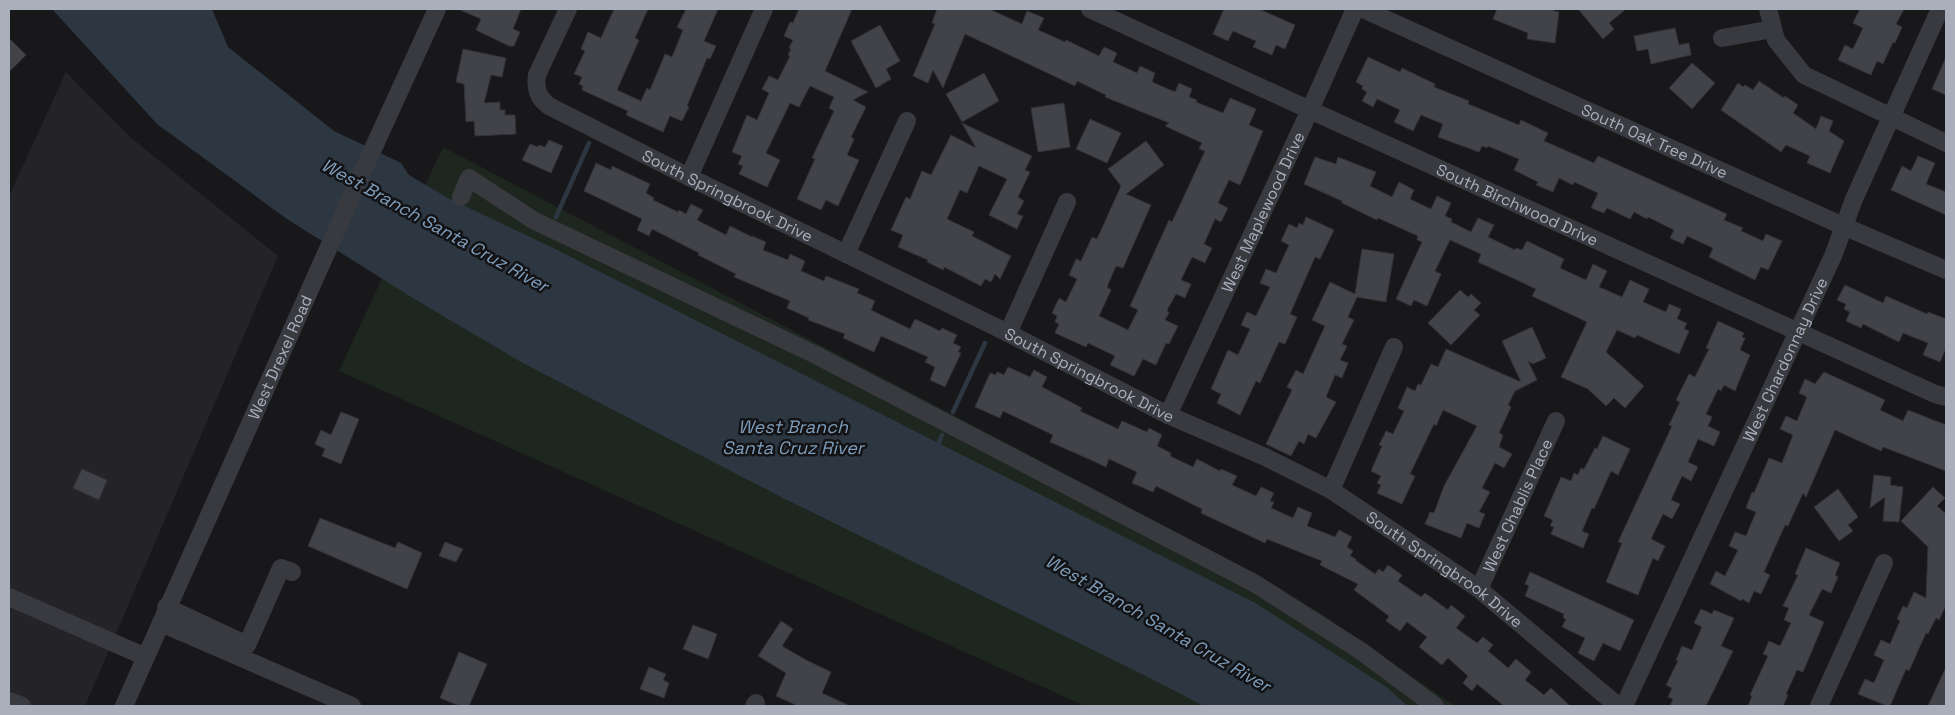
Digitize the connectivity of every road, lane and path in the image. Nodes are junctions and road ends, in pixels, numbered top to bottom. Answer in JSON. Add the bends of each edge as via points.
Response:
{"nodes":[{"id":1,"x":437,"y":9,"type":"edge"},
{"id":2,"x":568,"y":9,"type":"edge"},
{"id":3,"x":764,"y":9,"type":"edge"},
{"id":4,"x":1090,"y":9,"type":"edge"},
{"id":5,"x":1355,"y":9,"type":"edge"},
{"id":6,"x":1363,"y":9,"type":"edge"},
{"id":7,"x":1768,"y":9,"type":"edge"},
{"id":8,"x":1940,"y":9,"type":"edge"},
{"id":9,"x":1773,"y":29,"type":"junction"},
{"id":10,"x":1722,"y":38,"type":"dead end"},
{"id":11,"x":1310,"y":110,"type":"junction"},
{"id":12,"x":1890,"y":117,"type":"junction"},
{"id":13,"x":908,"y":121,"type":"dead end"},
{"id":14,"x":1946,"y":143,"type":"edge"},
{"id":15,"x":689,"y":177,"type":"junction"},
{"id":16,"x":461,"y":197,"type":"dead end"},
{"id":17,"x":1067,"y":202,"type":"dead end"},
{"id":18,"x":1843,"y":226,"type":"junction"},
{"id":19,"x":846,"y":254,"type":"junction"},
{"id":20,"x":1946,"y":270,"type":"edge"},
{"id":21,"x":1798,"y":332,"type":"junction"},
{"id":22,"x":1008,"y":333,"type":"junction"},
{"id":23,"x":1394,"y":347,"type":"dead end"},
{"id":24,"x":1946,"y":398,"type":"edge"},
{"id":25,"x":1168,"y":415,"type":"junction"},
{"id":26,"x":1556,"y":421,"type":"dead end"},
{"id":27,"x":1331,"y":490,"type":"junction"},
{"id":28,"x":1884,"y":563,"type":"dead end"},
{"id":29,"x":292,"y":572,"type":"dead end"},
{"id":30,"x":1479,"y":589,"type":"junction"},
{"id":31,"x":9,"y":597,"type":"edge"},
{"id":32,"x":165,"y":613,"type":"junction"},
{"id":33,"x":146,"y":657,"type":"junction"},
{"id":34,"x":9,"y":701,"type":"edge"},
{"id":35,"x":22,"y":706,"type":"edge"},
{"id":36,"x":124,"y":706,"type":"edge"},
{"id":37,"x":352,"y":706,"type":"edge"},
{"id":38,"x":1435,"y":706,"type":"edge"},
{"id":39,"x":1618,"y":706,"type":"edge"},
{"id":40,"x":1624,"y":706,"type":"edge"},
{"id":41,"x":1818,"y":706,"type":"edge"}],
"edges":[{"from":1,"to":32,"type":"street","name":"West Drexel Road"},
{"from":2,"to":15,"type":"street","name":"South Springbrook Drive","via":[[531,90],[549,106]]},
{"from":3,"to":15,"type":"street"},
{"from":4,"to":11,"type":"street","name":"South Birchwood Drive"},
{"from":5,"to":11,"type":"street","name":"West Maplewood Drive"},
{"from":6,"to":18,"type":"street","name":"South Oak Tree Drive"},
{"from":7,"to":9,"type":"street"},
{"from":8,"to":12,"type":"street","name":"West Chardonnay Drive"},
{"from":9,"to":10,"type":"street"},
{"from":9,"to":12,"type":"street","via":[[1776,40],[1804,75]]},
{"from":11,"to":21,"type":"street","name":"South Birchwood Drive"},
{"from":11,"to":25,"type":"street","name":"West Maplewood Drive"},
{"from":12,"to":14,"type":"street"},
{"from":12,"to":18,"type":"street","name":"West Chardonnay Drive"},
{"from":13,"to":19,"type":"street"},
{"from":15,"to":19,"type":"street","name":"South Springbrook Drive"},
{"from":16,"to":38,"type":"street","via":[[470,178],[533,220],[814,354],[1245,579],[1361,651]]},
{"from":17,"to":22,"type":"street"},
{"from":18,"to":20,"type":"street","name":"South Oak Tree Drive"},
{"from":18,"to":21,"type":"street","name":"West Chardonnay Drive","via":[[1833,256]]},
{"from":19,"to":22,"type":"street","name":"South Springbrook Drive"},
{"from":21,"to":24,"type":"street","name":"South Birchwood Drive"},
{"from":21,"to":40,"type":"street","name":"West Chardonnay Drive"},
{"from":22,"to":25,"type":"street","name":"South Springbrook Drive"},
{"from":23,"to":27,"type":"street"},
{"from":25,"to":27,"type":"street","name":"South Springbrook Drive"},
{"from":26,"to":30,"type":"street","name":"West Chablis Place"},
{"from":27,"to":30,"type":"street","name":"South Springbrook Drive"},
{"from":28,"to":41,"type":"street"},
{"from":29,"to":32,"type":"street","via":[[281,568],[247,645]]},
{"from":30,"to":39,"type":"street","name":"South Springbrook Drive"},
{"from":31,"to":33,"type":"street"},
{"from":32,"to":33,"type":"street","name":"West Drexel Road"},
{"from":32,"to":37,"type":"street"},
{"from":33,"to":36,"type":"street","name":"West Drexel Road"},
{"from":34,"to":35,"type":"street"}]}
